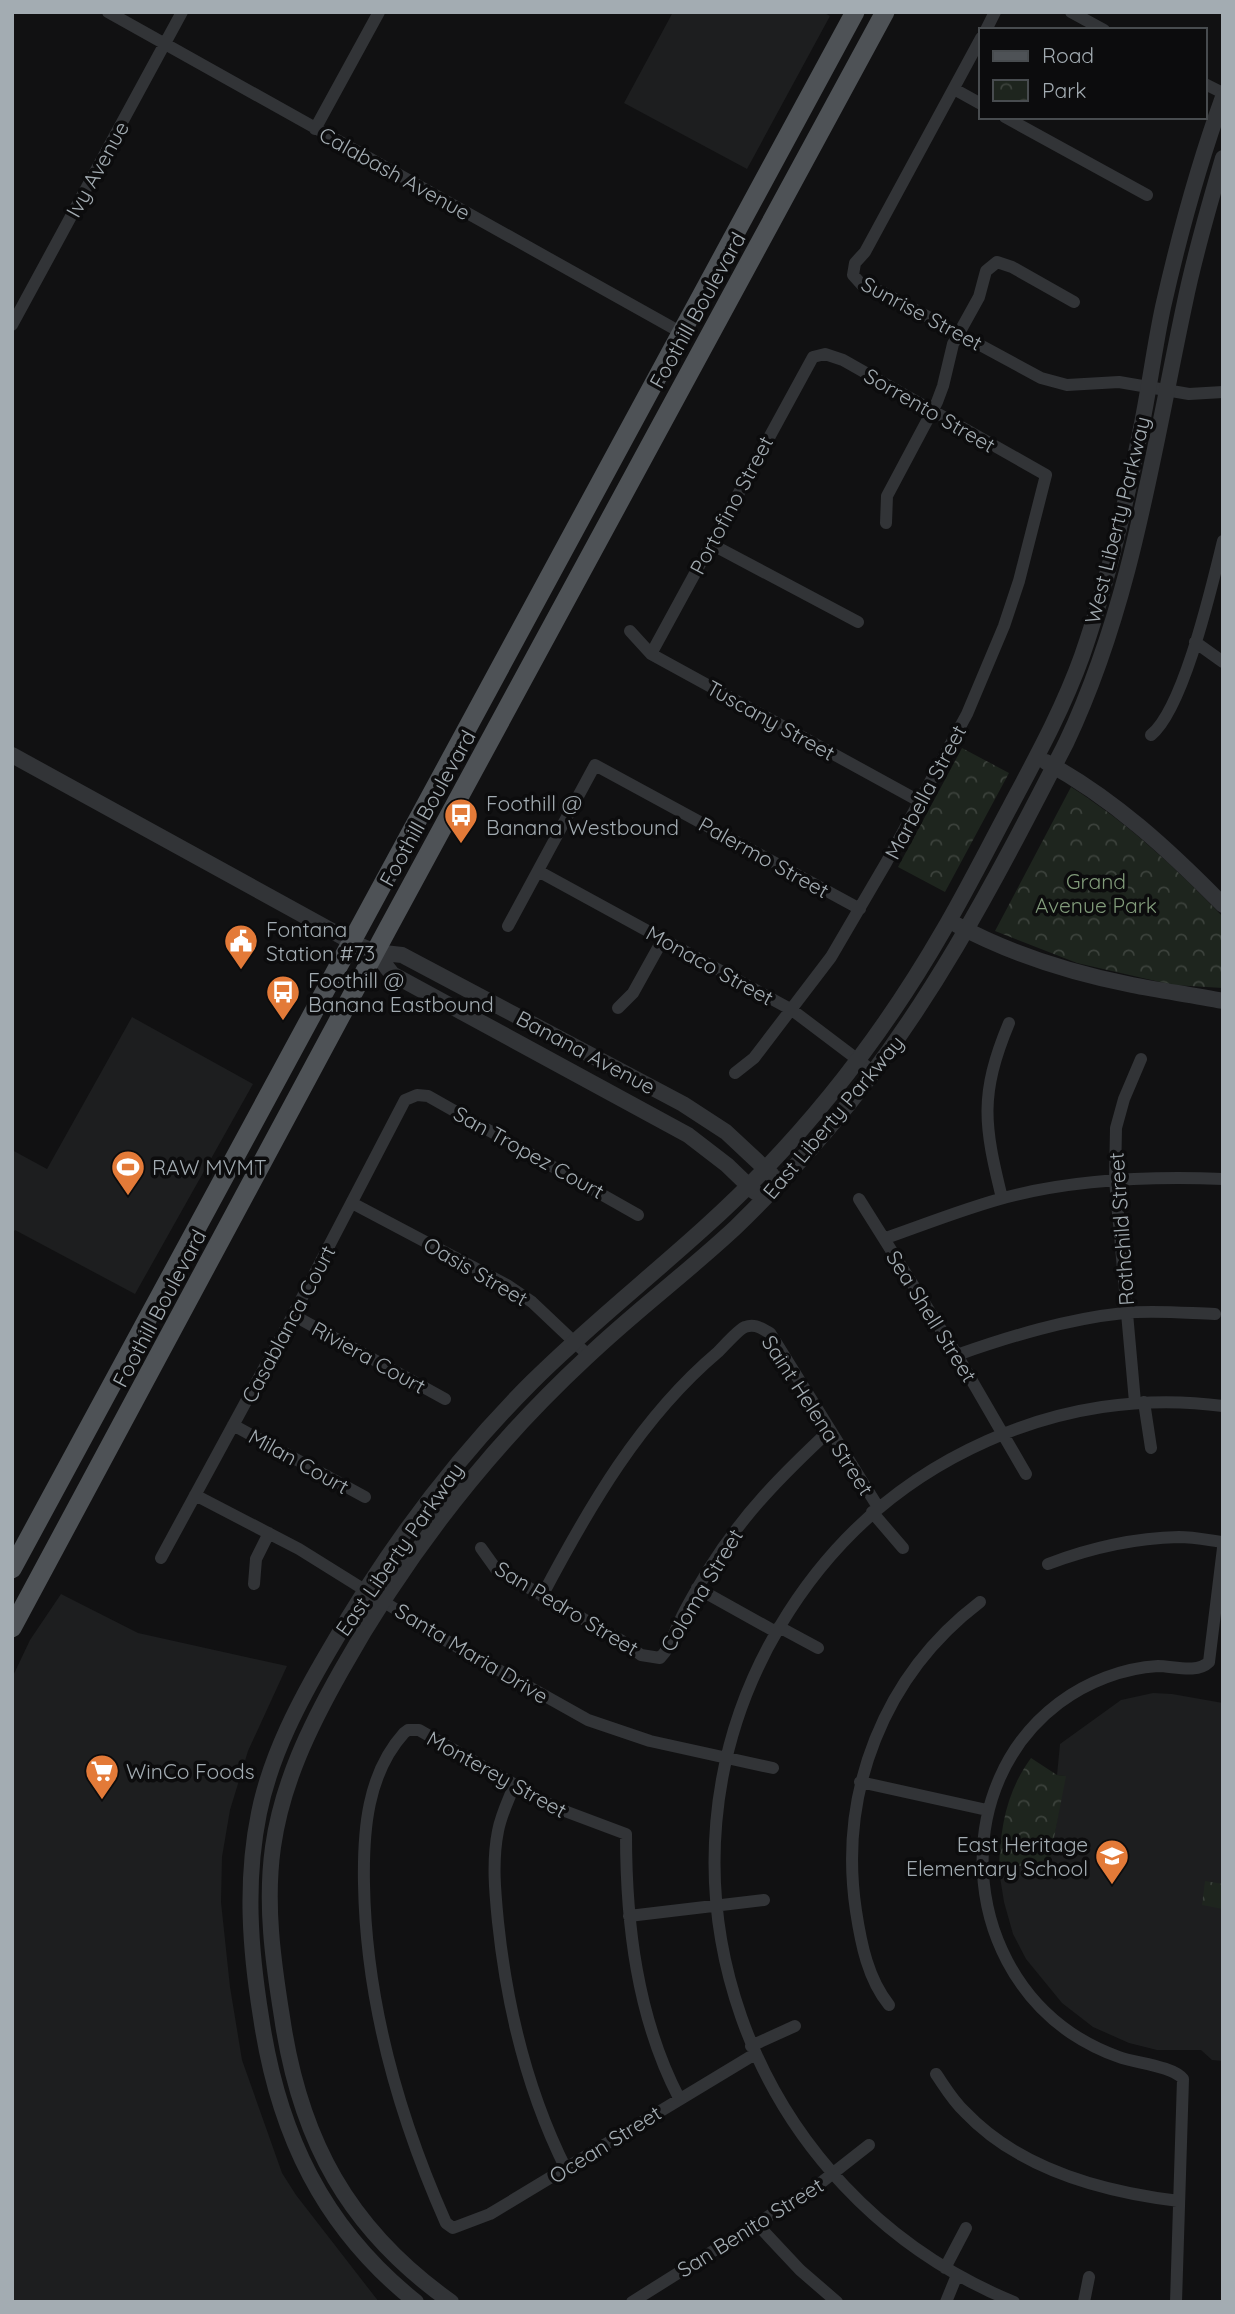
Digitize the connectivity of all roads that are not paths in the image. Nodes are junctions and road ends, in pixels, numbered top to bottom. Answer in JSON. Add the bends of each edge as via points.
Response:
{"nodes":[{"id":1,"x":108,"y":12,"type":"edge"},
{"id":2,"x":183,"y":12,"type":"edge"},
{"id":3,"x":379,"y":12,"type":"edge"},
{"id":4,"x":855,"y":12,"type":"edge"},
{"id":5,"x":885,"y":12,"type":"edge"},
{"id":6,"x":995,"y":12,"type":"edge"},
{"id":7,"x":1071,"y":12,"type":"edge"},
{"id":8,"x":987,"y":28,"type":"edge"},
{"id":9,"x":1100,"y":28,"type":"edge"},
{"id":10,"x":979,"y":42,"type":"edge"},
{"id":11,"x":164,"y":45,"type":"junction"},
{"id":12,"x":1207,"y":86,"type":"edge"},
{"id":13,"x":954,"y":89,"type":"junction"},
{"id":14,"x":1223,"y":95,"type":"edge"},
{"id":15,"x":979,"y":103,"type":"edge"},
{"id":16,"x":1009,"y":119,"type":"edge"},
{"id":17,"x":315,"y":130,"type":"junction"},
{"id":18,"x":1223,"y":158,"type":"edge"},
{"id":19,"x":1147,"y":195,"type":"dead end"},
{"id":20,"x":1074,"y":302,"type":"dead end"},
{"id":21,"x":12,"y":325,"type":"edge"},
{"id":22,"x":682,"y":333,"type":"junction"},
{"id":23,"x":959,"y":333,"type":"junction"},
{"id":24,"x":813,"y":357,"type":"joint"},
{"id":25,"x":1149,"y":387,"type":"junction"},
{"id":26,"x":1168,"y":390,"type":"junction"},
{"id":27,"x":1223,"y":392,"type":"edge"},
{"id":28,"x":932,"y":412,"type":"junction"},
{"id":29,"x":1046,"y":475,"type":"joint"},
{"id":30,"x":886,"y":523,"type":"dead end"},
{"id":31,"x":1223,"y":541,"type":"edge"},
{"id":32,"x":711,"y":544,"type":"junction"},
{"id":33,"x":858,"y":622,"type":"dead end"},
{"id":34,"x":630,"y":631,"type":"dead end"},
{"id":35,"x":1195,"y":642,"type":"junction"},
{"id":36,"x":651,"y":654,"type":"junction"},
{"id":37,"x":1223,"y":663,"type":"edge"},
{"id":38,"x":1151,"y":735,"type":"dead end"},
{"id":39,"x":12,"y":755,"type":"edge"},
{"id":40,"x":1037,"y":757,"type":"junction"},
{"id":41,"x":1054,"y":766,"type":"junction"},
{"id":42,"x":919,"y":801,"type":"junction"},
{"id":43,"x":538,"y":871,"type":"junction"},
{"id":44,"x":1223,"y":905,"type":"edge"},
{"id":45,"x":860,"y":909,"type":"junction"},
{"id":46,"x":949,"y":921,"type":"junction"},
{"id":47,"x":508,"y":926,"type":"dead end"},
{"id":48,"x":967,"y":930,"type":"junction"},
{"id":49,"x":663,"y":939,"type":"junction"},
{"id":50,"x":352,"y":942,"type":"junction"},
{"id":51,"x":375,"y":952,"type":"junction"},
{"id":52,"x":1219,"y":998,"type":"edge"},
{"id":53,"x":618,"y":1008,"type":"dead end"},
{"id":54,"x":792,"y":1010,"type":"junction"},
{"id":55,"x":1009,"y":1023,"type":"dead end"},
{"id":56,"x":1141,"y":1059,"type":"dead end"},
{"id":57,"x":858,"y":1060,"type":"junction"},
{"id":58,"x":874,"y":1072,"type":"junction"},
{"id":59,"x":736,"y":1073,"type":"dead end"},
{"id":60,"x":417,"y":1095,"type":"joint"},
{"id":61,"x":766,"y":1168,"type":"junction"},
{"id":62,"x":1223,"y":1179,"type":"edge"},
{"id":63,"x":1115,"y":1180,"type":"junction"},
{"id":64,"x":780,"y":1183,"type":"junction"},
{"id":65,"x":749,"y":1186,"type":"junction"},
{"id":66,"x":1002,"y":1198,"type":"junction"},
{"id":67,"x":859,"y":1199,"type":"dead end"},
{"id":68,"x":763,"y":1200,"type":"junction"},
{"id":69,"x":352,"y":1203,"type":"junction"},
{"id":70,"x":638,"y":1215,"type":"dead end"},
{"id":71,"x":884,"y":1238,"type":"junction"},
{"id":72,"x":1127,"y":1312,"type":"junction"},
{"id":73,"x":1215,"y":1314,"type":"dead end"},
{"id":74,"x":293,"y":1315,"type":"junction"},
{"id":75,"x":575,"y":1342,"type":"junction"},
{"id":76,"x":957,"y":1355,"type":"junction"},
{"id":77,"x":588,"y":1356,"type":"junction"},
{"id":78,"x":445,"y":1399,"type":"dead end"},
{"id":79,"x":1140,"y":1402,"type":"junction"},
{"id":80,"x":1223,"y":1406,"type":"edge"},
{"id":81,"x":233,"y":1425,"type":"junction"},
{"id":82,"x":829,"y":1431,"type":"junction"},
{"id":83,"x":1003,"y":1434,"type":"junction"},
{"id":84,"x":1151,"y":1448,"type":"dead end"},
{"id":85,"x":1026,"y":1474,"type":"dead end"},
{"id":86,"x":195,"y":1495,"type":"junction"},
{"id":87,"x":365,"y":1497,"type":"dead end"},
{"id":88,"x":875,"y":1509,"type":"junction"},
{"id":89,"x":269,"y":1533,"type":"junction"},
{"id":90,"x":1223,"y":1542,"type":"edge"},
{"id":91,"x":481,"y":1548,"type":"dead end"},
{"id":92,"x":903,"y":1548,"type":"dead end"},
{"id":93,"x":1223,"y":1548,"type":"edge"},
{"id":94,"x":17,"y":1549,"type":"edge"},
{"id":95,"x":161,"y":1558,"type":"dead end"},
{"id":96,"x":1048,"y":1564,"type":"dead end"},
{"id":97,"x":12,"y":1569,"type":"edge"},
{"id":98,"x":254,"y":1584,"type":"dead end"},
{"id":99,"x":697,"y":1588,"type":"junction"},
{"id":100,"x":365,"y":1590,"type":"junction"},
{"id":101,"x":542,"y":1596,"type":"junction"},
{"id":102,"x":383,"y":1600,"type":"junction"},
{"id":103,"x":979,"y":1602,"type":"dead end"},
{"id":104,"x":12,"y":1628,"type":"edge"},
{"id":105,"x":778,"y":1629,"type":"junction"},
{"id":106,"x":818,"y":1648,"type":"dead end"},
{"id":107,"x":660,"y":1658,"type":"joint"},
{"id":108,"x":726,"y":1758,"type":"junction"},
{"id":109,"x":773,"y":1768,"type":"dead end"},
{"id":110,"x":860,"y":1782,"type":"junction"},
{"id":111,"x":514,"y":1786,"type":"junction"},
{"id":112,"x":987,"y":1810,"type":"junction"},
{"id":113,"x":764,"y":1900,"type":"dead end"},
{"id":114,"x":717,"y":1906,"type":"junction"},
{"id":115,"x":629,"y":1916,"type":"junction"},
{"id":116,"x":889,"y":2005,"type":"dead end"},
{"id":117,"x":794,"y":2026,"type":"dead end"},
{"id":118,"x":753,"y":2050,"type":"junction"},
{"id":119,"x":936,"y":2074,"type":"dead end"},
{"id":120,"x":679,"y":2098,"type":"junction"},
{"id":121,"x":869,"y":2145,"type":"dead end"},
{"id":122,"x":566,"y":2169,"type":"junction"},
{"id":123,"x":833,"y":2174,"type":"junction"},
{"id":124,"x":1179,"y":2201,"type":"junction"},
{"id":125,"x":756,"y":2223,"type":"junction"},
{"id":126,"x":453,"y":2228,"type":"joint"},
{"id":127,"x":966,"y":2228,"type":"dead end"},
{"id":128,"x":951,"y":2272,"type":"junction"},
{"id":129,"x":1088,"y":2277,"type":"dead end"},
{"id":130,"x":447,"y":2301,"type":"edge"},
{"id":131,"x":416,"y":2302,"type":"edge"},
{"id":132,"x":632,"y":2302,"type":"edge"},
{"id":133,"x":837,"y":2302,"type":"edge"},
{"id":134,"x":946,"y":2302,"type":"edge"},
{"id":135,"x":1014,"y":2302,"type":"edge"},
{"id":136,"x":1084,"y":2302,"type":"edge"},
{"id":137,"x":1176,"y":2302,"type":"edge"}],
"edges":[{"from":1,"to":11,"type":"street","name":"Calabash Avenue"},
{"from":2,"to":11,"type":"street","name":"Ivy Avenue"},
{"from":3,"to":17,"type":"street"},
{"from":4,"to":22,"type":"main road","name":"Foothill Boulevard"},
{"from":5,"to":51,"type":"main road","name":"Foothill Boulevard"},
{"from":6,"to":8,"type":"street"},
{"from":7,"to":9,"type":"street"},
{"from":10,"to":13,"type":"street","name":"Sunrise Street"},
{"from":11,"to":17,"type":"street","name":"Calabash Avenue"},
{"from":11,"to":21,"type":"street","name":"Ivy Avenue"},
{"from":12,"to":14,"type":"street"},
{"from":13,"to":15,"type":"street"},
{"from":13,"to":23,"type":"street","name":"Sunrise Street","via":[[865,252],[855,262],[853,275],[862,285]]},
{"from":14,"to":25,"type":"street","name":"West Liberty Parkway","via":[[1182,224]]},
{"from":16,"to":19,"type":"street"},
{"from":17,"to":22,"type":"street","name":"Calabash Avenue"},
{"from":18,"to":26,"type":"street","name":"West Liberty Parkway","via":[[1191,275]]},
{"from":20,"to":23,"type":"street","via":[[997,262],[986,271],[979,297]]},
{"from":22,"to":50,"type":"main road","name":"Foothill Boulevard"},
{"from":23,"to":25,"type":"street","name":"Sunrise Street","via":[[1041,378],[1067,385],[1119,382]]},
{"from":23,"to":28,"type":"street"},
{"from":24,"to":28,"type":"street","name":"Sorrento Street","via":[[825,354],[843,360]]},
{"from":24,"to":32,"type":"street","name":"Portofino Street"},
{"from":25,"to":26,"type":"street","name":"Sunrise Street"},
{"from":25,"to":40,"type":"street","name":"West Liberty Parkway","via":[[1097,606],[1081,658]]},
{"from":26,"to":27,"type":"street","name":"Sunrise Street"},
{"from":26,"to":41,"type":"street","name":"West Liberty Parkway","via":[[1120,599],[1090,688]]},
{"from":28,"to":29,"type":"street","name":"Sorrento Street"},
{"from":28,"to":30,"type":"street","via":[[887,496]]},
{"from":29,"to":42,"type":"street","name":"Marbella Street","via":[[1000,637],[967,714]]},
{"from":31,"to":35,"type":"street"},
{"from":32,"to":33,"type":"street"},
{"from":32,"to":36,"type":"street","name":"Portofino Street"},
{"from":34,"to":36,"type":"street","name":"Tuscany Street"},
{"from":35,"to":37,"type":"street"},
{"from":35,"to":38,"type":"street","via":[[1167,716]]},
{"from":36,"to":42,"type":"street","name":"Tuscany Street"},
{"from":39,"to":50,"type":"street","name":"Banana Avenue"},
{"from":40,"to":41,"type":"street"},
{"from":40,"to":46,"type":"street","name":"West Liberty Parkway"},
{"from":41,"to":44,"type":"street","via":[[1156,838]]},
{"from":41,"to":48,"type":"street","name":"West Liberty Parkway"},
{"from":42,"to":45,"type":"street","name":"Marbella Street"},
{"from":43,"to":45,"type":"street","name":"Palermo Street","via":[[595,765]]},
{"from":43,"to":47,"type":"street"},
{"from":43,"to":49,"type":"street","name":"Monaco Street"},
{"from":45,"to":54,"type":"street","name":"Marbella Street"},
{"from":46,"to":48,"type":"street"},
{"from":46,"to":57,"type":"street","name":"East Liberty Parkway"},
{"from":48,"to":52,"type":"street","via":[[1034,958],[1101,978]]},
{"from":48,"to":58,"type":"street","name":"East Liberty Parkway"},
{"from":49,"to":53,"type":"street","via":[[633,993]]},
{"from":49,"to":54,"type":"street","name":"Monaco Street"},
{"from":50,"to":51,"type":"street","name":"Banana Avenue"},
{"from":50,"to":94,"type":"main road","name":"Foothill Boulevard"},
{"from":51,"to":61,"type":"street","name":"Banana Avenue","via":[[402,955],[683,1104],[726,1132]]},
{"from":51,"to":65,"type":"street","name":"Banana Avenue","via":[[392,974],[688,1135]]},
{"from":51,"to":104,"type":"main road","name":"Foothill Boulevard"},
{"from":54,"to":57,"type":"street","name":"Monaco Street"},
{"from":54,"to":59,"type":"street","name":"Marbella Street"},
{"from":55,"to":66,"type":"street","via":[[989,1081],[986,1112],[988,1142]]},
{"from":56,"to":63,"type":"street","name":"Rothchild Street","via":[[1116,1128]]},
{"from":57,"to":58,"type":"street","name":"Monaco Street"},
{"from":57,"to":61,"type":"street","name":"East Liberty Parkway"},
{"from":58,"to":64,"type":"street","name":"East Liberty Parkway"},
{"from":60,"to":69,"type":"street","name":"Casablanca Court","via":[[405,1100]]},
{"from":60,"to":70,"type":"street","name":"San Tropez Court","via":[[428,1096]]},
{"from":61,"to":64,"type":"street","name":"Banana Avenue"},
{"from":61,"to":65,"type":"street","name":"East Liberty Parkway"},
{"from":62,"to":63,"type":"street"},
{"from":63,"to":66,"type":"street"},
{"from":63,"to":72,"type":"street","name":"Rothchild Street"},
{"from":64,"to":68,"type":"street","name":"East Liberty Parkway"},
{"from":65,"to":68,"type":"street","name":"Banana Avenue"},
{"from":65,"to":75,"type":"street","name":"East Liberty Parkway"},
{"from":66,"to":71,"type":"street"},
{"from":67,"to":71,"type":"street","name":"Sea Shell Street"},
{"from":68,"to":77,"type":"street","name":"East Liberty Parkway"},
{"from":69,"to":74,"type":"street","name":"Casablanca Court"},
{"from":69,"to":75,"type":"street","name":"Oasis Street","via":[[507,1285]]},
{"from":71,"to":76,"type":"street","name":"Sea Shell Street"},
{"from":72,"to":73,"type":"street"},
{"from":72,"to":76,"type":"street","via":[[1014,1335]]},
{"from":72,"to":79,"type":"street","name":"Rothchild Street"},
{"from":74,"to":78,"type":"street","name":"Riviera Court"},
{"from":74,"to":81,"type":"street","name":"Casablanca Court"},
{"from":75,"to":77,"type":"street","name":"Oasis Street"},
{"from":75,"to":100,"type":"street","name":"East Liberty Parkway","via":[[531,1382],[462,1459]]},
{"from":76,"to":83,"type":"street","name":"Sea Shell Street"},
{"from":77,"to":102,"type":"street","name":"East Liberty Parkway","via":[[476,1473]]},
{"from":79,"to":80,"type":"street"},
{"from":79,"to":83,"type":"street","via":[[1046,1419]]},
{"from":79,"to":84,"type":"street","name":"Rothchild Street"},
{"from":81,"to":86,"type":"street","name":"Casablanca Court"},
{"from":81,"to":87,"type":"street","name":"Milan Court"},
{"from":82,"to":88,"type":"street","name":"Saint Helena Street"},
{"from":82,"to":99,"type":"street","name":"Coloma Street","via":[[740,1523]]},
{"from":82,"to":101,"type":"street","name":"Saint Helena Street","via":[[770,1333],[756,1325],[744,1327],[659,1411],[596,1498]]},
{"from":83,"to":85,"type":"street","name":"Sea Shell Street"},
{"from":83,"to":88,"type":"street","via":[[938,1466]]},
{"from":86,"to":89,"type":"street","name":"Santa Maria Drive"},
{"from":86,"to":95,"type":"street","name":"Casablanca Court"},
{"from":88,"to":92,"type":"street","name":"Saint Helena Street"},
{"from":88,"to":105,"type":"street","via":[[810,1580]]},
{"from":89,"to":98,"type":"street","via":[[257,1559]]},
{"from":89,"to":100,"type":"street","name":"Santa Maria Drive"},
{"from":90,"to":96,"type":"street","via":[[1180,1537],[1128,1542],[1082,1551]]},
{"from":91,"to":101,"type":"street","name":"San Pedro Street","via":[[496,1569]]},
{"from":93,"to":112,"type":"street","via":[[1209,1662],[1196,1668],[1135,1669],[1077,1691],[1025,1736],[1006,1765]]},
{"from":94,"to":97,"type":"main road","name":"Foothill Boulevard"},
{"from":99,"to":105,"type":"street"},
{"from":99,"to":107,"type":"street","name":"Coloma Street","via":[[669,1649]]},
{"from":100,"to":102,"type":"street","name":"Santa Maria Drive"},
{"from":100,"to":131,"type":"street","name":"East Liberty Parkway","via":[[280,1744],[256,1828],[251,1932],[267,2053],[280,2106],[303,2164],[353,2242]]},
{"from":101,"to":107,"type":"street","name":"San Pedro Street","via":[[641,1655]]},
{"from":102,"to":108,"type":"street","name":"Santa Maria Drive","via":[[588,1720],[628,1735]]},
{"from":102,"to":130,"type":"street","name":"East Liberty Parkway","via":[[323,1702],[283,1799],[270,1883],[271,1939],[288,2057],[316,2144],[361,2219],[401,2262]]},
{"from":103,"to":110,"type":"street","via":[[934,1642],[904,1680],[880,1724]]},
{"from":105,"to":106,"type":"street"},
{"from":105,"to":108,"type":"street","via":[[742,1706]]},
{"from":108,"to":109,"type":"street","name":"Santa Maria Drive"},
{"from":108,"to":114,"type":"street","via":[[716,1841]]},
{"from":110,"to":112,"type":"street"},
{"from":110,"to":116,"type":"street","via":[[851,1847],[854,1898],[869,1967]]},
{"from":111,"to":115,"type":"street","name":"Monterey Street","via":[[571,1815],[625,1833]]},
{"from":111,"to":122,"type":"street","via":[[501,1818],[495,1857],[504,1973],[527,2073]]},
{"from":111,"to":126,"type":"street","name":"Monterey Street","via":[[419,1730],[408,1730],[384,1765],[367,1812],[367,1943],[378,2019],[402,2113],[446,2223]]},
{"from":112,"to":124,"type":"street","via":[[982,1864],[985,1897],[1000,1946],[1024,1988],[1047,2014],[1080,2039],[1120,2058],[1174,2071],[1183,2079]]},
{"from":113,"to":114,"type":"street"},
{"from":114,"to":115,"type":"street"},
{"from":114,"to":118,"type":"street","via":[[730,1980]]},
{"from":115,"to":120,"type":"street","via":[[647,2015]]},
{"from":117,"to":118,"type":"street","name":"Ocean Street"},
{"from":118,"to":120,"type":"street","name":"Ocean Street"},
{"from":118,"to":123,"type":"street","via":[[789,2117]]},
{"from":119,"to":124,"type":"street","via":[[965,2113],[1025,2156],[1105,2188]]},
{"from":120,"to":122,"type":"street","name":"Ocean Street"},
{"from":121,"to":123,"type":"street","name":"San Benito Street"},
{"from":122,"to":126,"type":"street","name":"Ocean Street","via":[[490,2214]]},
{"from":123,"to":125,"type":"street","name":"San Benito Street"},
{"from":123,"to":128,"type":"street","via":[[892,2232]]},
{"from":124,"to":137,"type":"street"},
{"from":125,"to":132,"type":"street","name":"San Benito Street"},
{"from":125,"to":133,"type":"street"},
{"from":127,"to":128,"type":"street"},
{"from":128,"to":134,"type":"street"},
{"from":128,"to":135,"type":"street"},
{"from":129,"to":136,"type":"street"}]}
